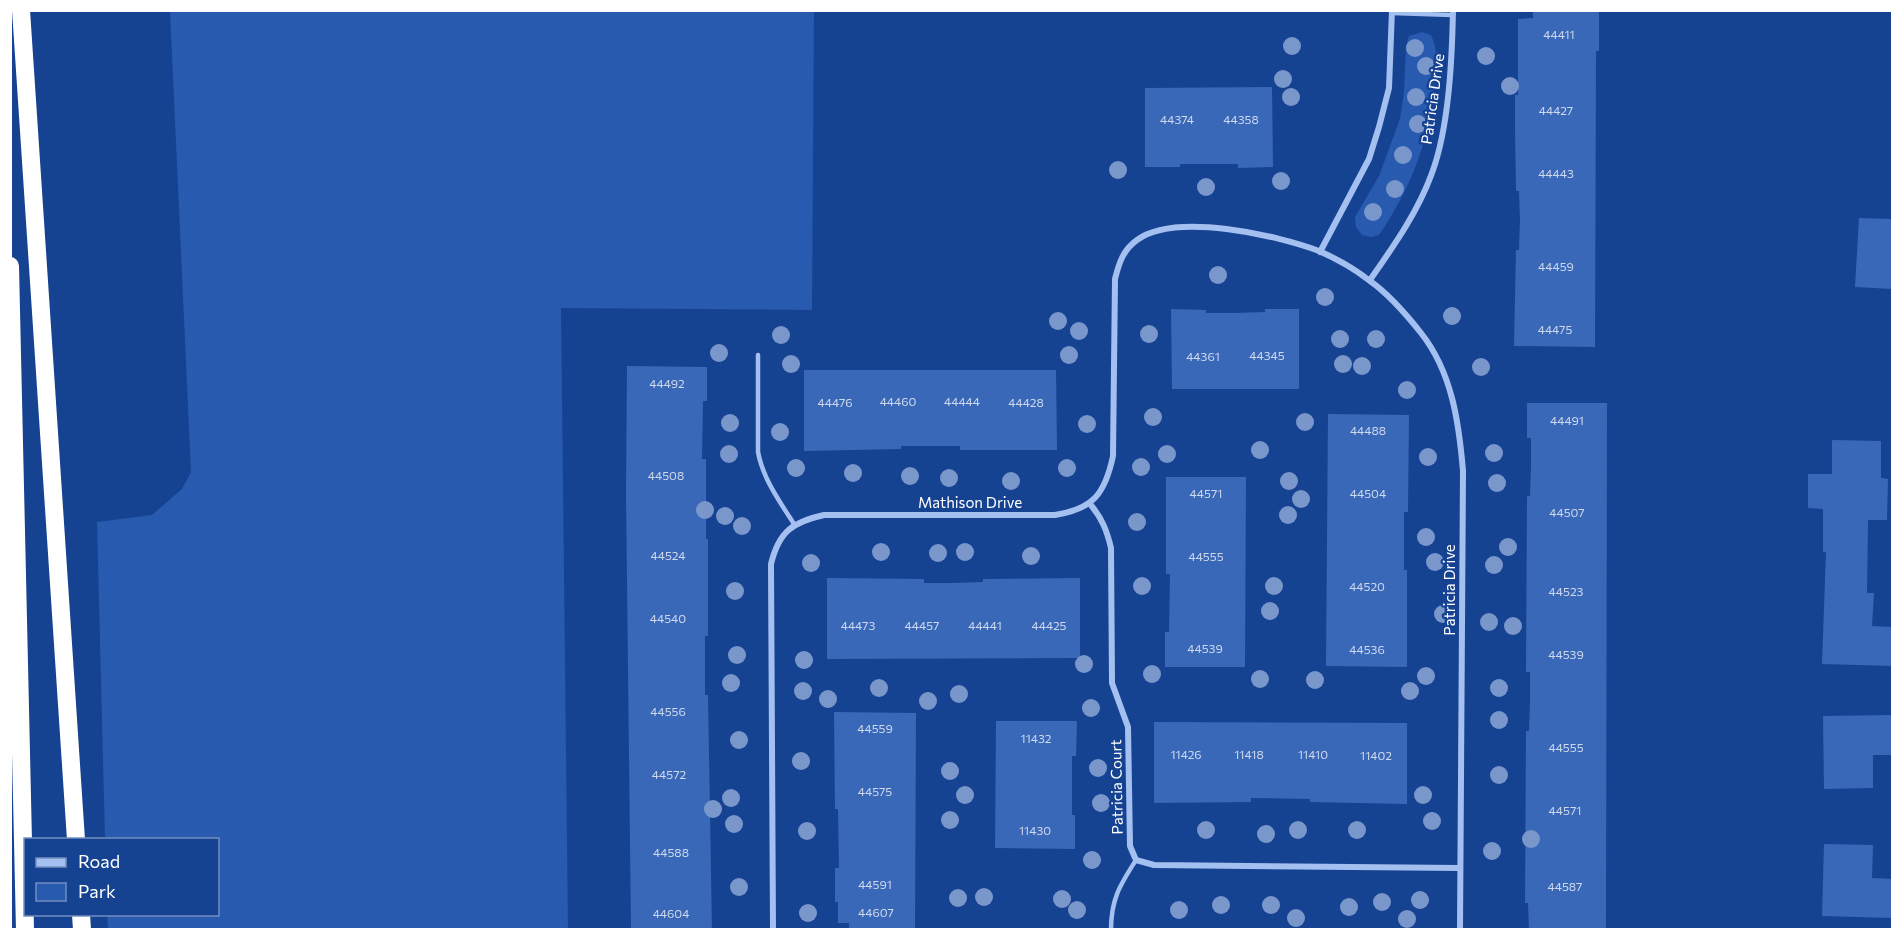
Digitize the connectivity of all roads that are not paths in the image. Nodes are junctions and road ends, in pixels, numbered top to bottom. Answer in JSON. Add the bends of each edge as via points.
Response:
{"nodes":[{"id":1,"x":21,"y":10,"type":"edge"},
{"id":2,"x":1392,"y":12,"type":"edge"},
{"id":3,"x":1453,"y":13,"type":"edge"},
{"id":4,"x":1320,"y":252,"type":"junction"},
{"id":5,"x":10,"y":266,"type":"edge"},
{"id":6,"x":1370,"y":280,"type":"junction"},
{"id":7,"x":758,"y":355,"type":"dead end"},
{"id":8,"x":1090,"y":504,"type":"junction"},
{"id":9,"x":794,"y":525,"type":"junction"},
{"id":10,"x":76,"y":838,"type":"edge"},
{"id":11,"x":1136,"y":860,"type":"junction"},
{"id":12,"x":1460,"y":868,"type":"junction"},
{"id":13,"x":24,"y":886,"type":"edge"},
{"id":14,"x":773,"y":930,"type":"edge"},
{"id":15,"x":1111,"y":930,"type":"edge"},
{"id":16,"x":1460,"y":930,"type":"edge"}],
"edges":[{"from":1,"to":10,"type":"highway"},
{"from":2,"to":3,"type":"lane"},
{"from":2,"to":4,"type":"street","via":[[1389,88],[1379,127],[1369,159]]},
{"from":3,"to":6,"type":"street","name":"Patricia Drive","via":[[1441,142],[1431,174],[1392,248]]},
{"from":4,"to":6,"type":"street","name":"Patricia Drive"},
{"from":4,"to":8,"type":"street","via":[[1263,234],[1182,226],[1157,230],[1137,240],[1121,257],[1115,279],[1113,456],[1103,489]]},
{"from":5,"to":13,"type":"highway"},
{"from":6,"to":12,"type":"street","name":"Patricia Drive","via":[[1423,335],[1444,372],[1459,430],[1463,471]]},
{"from":7,"to":9,"type":"lane","via":[[758,452]]},
{"from":8,"to":9,"type":"street","name":"Mathison Drive","via":[[1075,512],[1055,515],[824,514]]},
{"from":8,"to":11,"type":"street","name":"Patricia Court","via":[[1107,530],[1111,548],[1112,683],[1128,727],[1130,846]]},
{"from":9,"to":14,"type":"street","name":"Mathison Drive","via":[[783,534],[771,564]]},
{"from":11,"to":12,"type":"street","via":[[1154,865]]},
{"from":11,"to":15,"type":"lane","via":[[1116,891]]},
{"from":12,"to":16,"type":"street","name":"Patricia Drive"}]}
